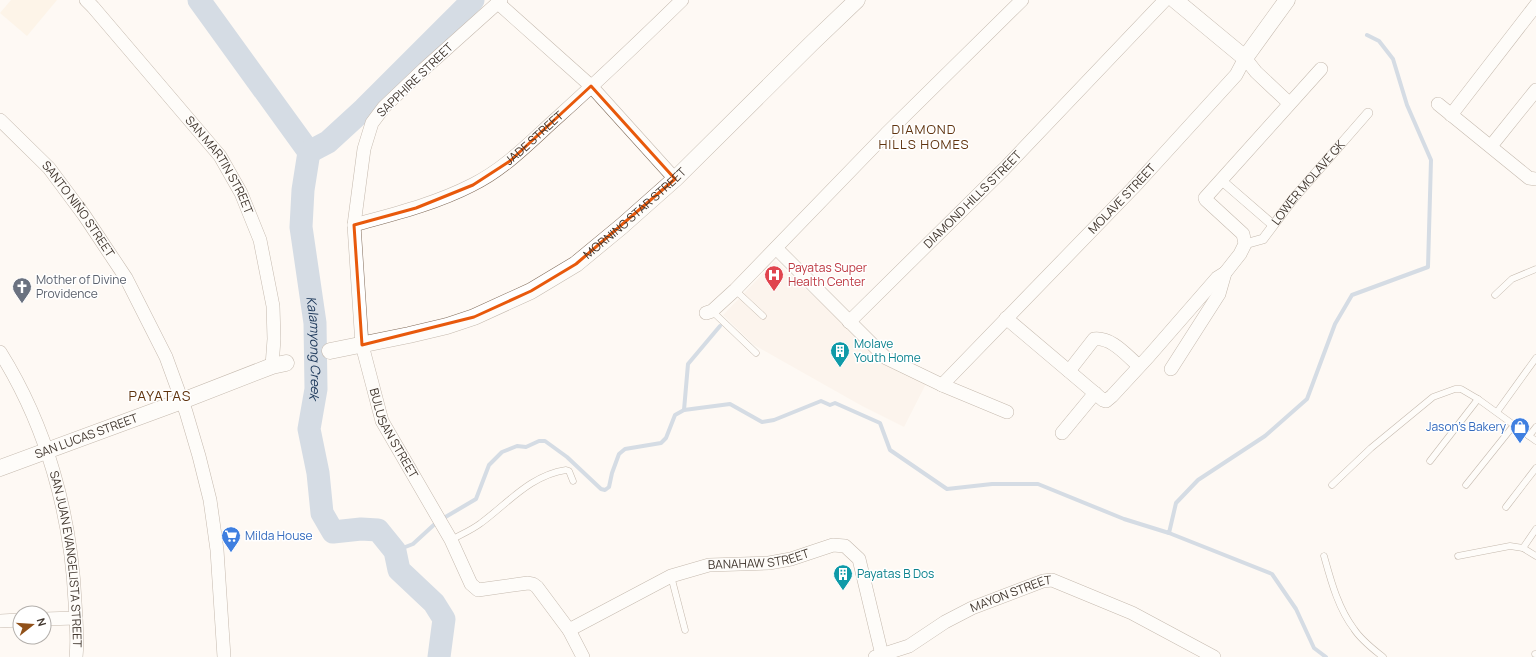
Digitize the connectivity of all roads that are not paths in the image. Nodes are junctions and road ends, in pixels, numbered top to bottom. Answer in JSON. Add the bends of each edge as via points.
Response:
{"nodes":[{"id":1,"x":86,"y":0,"type":"edge"},
{"id":2,"x":682,"y":0,"type":"edge"},
{"id":3,"x":857,"y":0,"type":"edge"},
{"id":4,"x":1022,"y":0,"type":"edge"},
{"id":5,"x":1164,"y":0,"type":"edge"},
{"id":6,"x":1175,"y":0,"type":"edge"},
{"id":7,"x":1287,"y":0,"type":"edge"},
{"id":8,"x":500,"y":1,"type":"edge"},
{"id":9,"x":1536,"y":5,"type":"edge"},
{"id":10,"x":1245,"y":58,"type":"junction"},
{"id":11,"x":1321,"y":69,"type":"dead end"},
{"id":12,"x":591,"y":86,"type":"junction"},
{"id":13,"x":1536,"y":90,"type":"edge"},
{"id":14,"x":1289,"y":103,"type":"junction"},
{"id":15,"x":1438,"y":104,"type":"dead end"},
{"id":16,"x":1368,"y":114,"type":"dead end"},
{"id":17,"x":1450,"y":115,"type":"junction"},
{"id":18,"x":0,"y":120,"type":"edge"},
{"id":19,"x":1491,"y":146,"type":"junction"},
{"id":20,"x":675,"y":178,"type":"junction"},
{"id":21,"x":1536,"y":179,"type":"edge"},
{"id":22,"x":1220,"y":180,"type":"junction"},
{"id":23,"x":354,"y":225,"type":"junction"},
{"id":24,"x":1273,"y":225,"type":"junction"},
{"id":25,"x":1244,"y":239,"type":"junction"},
{"id":26,"x":776,"y":248,"type":"junction"},
{"id":27,"x":1536,"y":269,"type":"edge"},
{"id":28,"x":1225,"y":273,"type":"junction"},
{"id":29,"x":736,"y":290,"type":"junction"},
{"id":30,"x":1495,"y":295,"type":"dead end"},
{"id":31,"x":709,"y":312,"type":"joint"},
{"id":32,"x":763,"y":316,"type":"dead end"},
{"id":33,"x":1006,"y":318,"type":"junction"},
{"id":34,"x":849,"y":322,"type":"junction"},
{"id":35,"x":362,"y":345,"type":"junction"},
{"id":36,"x":330,"y":351,"type":"dead end"},
{"id":37,"x":0,"y":352,"type":"edge"},
{"id":38,"x":756,"y":353,"type":"dead end"},
{"id":39,"x":1536,"y":358,"type":"edge"},
{"id":40,"x":279,"y":365,"type":"joint"},
{"id":41,"x":1139,"y":366,"type":"junction"},
{"id":42,"x":1171,"y":370,"type":"dead end"},
{"id":43,"x":1069,"y":371,"type":"junction"},
{"id":44,"x":942,"y":385,"type":"junction"},
{"id":45,"x":1095,"y":393,"type":"junction"},
{"id":46,"x":1478,"y":399,"type":"junction"},
{"id":47,"x":182,"y":401,"type":"junction"},
{"id":48,"x":1007,"y":412,"type":"dead end"},
{"id":49,"x":1497,"y":412,"type":"junction"},
{"id":50,"x":1514,"y":425,"type":"junction"},
{"id":51,"x":1536,"y":427,"type":"edge"},
{"id":52,"x":1062,"y":433,"type":"dead end"},
{"id":53,"x":1529,"y":436,"type":"junction"},
{"id":54,"x":1536,"y":441,"type":"edge"},
{"id":55,"x":47,"y":450,"type":"junction"},
{"id":56,"x":1430,"y":461,"type":"dead end"},
{"id":57,"x":0,"y":468,"type":"edge"},
{"id":58,"x":1536,"y":468,"type":"edge"},
{"id":59,"x":573,"y":481,"type":"dead end"},
{"id":60,"x":1332,"y":485,"type":"dead end"},
{"id":61,"x":1466,"y":485,"type":"dead end"},
{"id":62,"x":1506,"y":507,"type":"dead end"},
{"id":63,"x":1536,"y":529,"type":"edge"},
{"id":64,"x":451,"y":540,"type":"junction"},
{"id":65,"x":1523,"y":548,"type":"junction"},
{"id":66,"x":1324,"y":556,"type":"dead end"},
{"id":67,"x":1458,"y":556,"type":"dead end"},
{"id":68,"x":1536,"y":556,"type":"edge"},
{"id":69,"x":671,"y":576,"type":"junction"},
{"id":70,"x":76,"y":618,"type":"junction"},
{"id":71,"x":52,"y":619,"type":"edge"},
{"id":72,"x":12,"y":620,"type":"edge"},
{"id":73,"x":0,"y":621,"type":"edge"},
{"id":74,"x":569,"y":630,"type":"junction"},
{"id":75,"x":685,"y":630,"type":"dead end"},
{"id":76,"x":878,"y":656,"type":"edge"},
{"id":77,"x":76,"y":657,"type":"edge"},
{"id":78,"x":224,"y":657,"type":"edge"},
{"id":79,"x":583,"y":657,"type":"edge"},
{"id":80,"x":1214,"y":657,"type":"edge"},
{"id":81,"x":1383,"y":657,"type":"edge"}],
"edges":[{"from":1,"to":40,"type":"street","name":"SAN MARTIN STREET","via":[[220,156],[242,193],[260,240],[273,306],[274,340]]},
{"from":2,"to":12,"type":"street","name":"JADE STREET"},
{"from":3,"to":20,"type":"street","name":"MORNING STAR STREET"},
{"from":4,"to":26,"type":"street","via":[[886,134]]},
{"from":5,"to":34,"type":"street","name":"DIAMOND HILLS STREET","via":[[1004,169]]},
{"from":6,"to":10,"type":"street"},
{"from":7,"to":10,"type":"street","name":"MOLAVE STREET"},
{"from":8,"to":12,"type":"street"},
{"from":8,"to":23,"type":"street","name":"SAPPHIRE STREET","via":[[424,69],[384,108],[372,124],[364,150]]},
{"from":9,"to":17,"type":"street"},
{"from":10,"to":14,"type":"street"},
{"from":10,"to":33,"type":"street","name":"MOLAVE STREET","via":[[1236,75],[1134,188]]},
{"from":11,"to":14,"type":"street"},
{"from":12,"to":20,"type":"street"},
{"from":12,"to":23,"type":"street","name":"JADE STREET","via":[[510,161],[473,185],[416,208]]},
{"from":13,"to":19,"type":"street"},
{"from":14,"to":22,"type":"street"},
{"from":15,"to":17,"type":"street"},
{"from":16,"to":24,"type":"street","name":"LOWER MOLAVE GK"},
{"from":17,"to":19,"type":"street"},
{"from":18,"to":47,"type":"street","name":"SANTO NIÑO STREET","via":[[48,168],[84,215],[126,278],[166,357]]},
{"from":19,"to":21,"type":"street","via":[[1529,178]]},
{"from":20,"to":35,"type":"street","name":"MORNING STAR STREET","via":[[576,264],[531,291],[474,317],[447,326]]},
{"from":22,"to":24,"type":"street"},
{"from":22,"to":25,"type":"street","via":[[1205,198]]},
{"from":23,"to":35,"type":"street","name":"SAPPHIRE STREET"},
{"from":24,"to":25,"type":"street","name":"LOWER MOLAVE GK","via":[[1262,239]]},
{"from":25,"to":28,"type":"street","via":[[1240,254]]},
{"from":26,"to":29,"type":"street"},
{"from":26,"to":34,"type":"street"},
{"from":27,"to":30,"type":"lane","via":[[1512,279]]},
{"from":28,"to":41,"type":"street","via":[[1217,278]]},
{"from":28,"to":42,"type":"street","via":[[1219,294]]},
{"from":29,"to":31,"type":"street"},
{"from":29,"to":32,"type":"lane"},
{"from":31,"to":38,"type":"lane"},
{"from":33,"to":43,"type":"street"},
{"from":33,"to":44,"type":"street","name":"MOLAVE STREET"},
{"from":34,"to":44,"type":"street","via":[[886,358]]},
{"from":35,"to":36,"type":"street"},
{"from":35,"to":64,"type":"street","name":"BULUSAN STREET","via":[[382,421]]},
{"from":37,"to":55,"type":"street","name":"SAN JUAN EVANGELISTA STREET","via":[[29,407]]},
{"from":39,"to":49,"type":"lane"},
{"from":40,"to":47,"type":"street","name":"SAN LUCAS STREET"},
{"from":41,"to":43,"type":"street","via":[[1108,340],[1100,338],[1094,339]]},
{"from":41,"to":45,"type":"street","via":[[1106,401]]},
{"from":43,"to":45,"type":"street"},
{"from":44,"to":48,"type":"street"},
{"from":45,"to":52,"type":"street"},
{"from":46,"to":49,"type":"lane"},
{"from":46,"to":56,"type":"lane"},
{"from":46,"to":60,"type":"lane","via":[[1461,389],[1433,397],[1371,448]]},
{"from":47,"to":55,"type":"street","name":"SAN LUCAS STREET"},
{"from":47,"to":78,"type":"street","name":"SANTO NIÑO STREET","via":[[210,500],[217,550]]},
{"from":49,"to":50,"type":"lane"},
{"from":50,"to":53,"type":"lane"},
{"from":50,"to":61,"type":"lane"},
{"from":51,"to":53,"type":"lane"},
{"from":53,"to":54,"type":"lane"},
{"from":55,"to":57,"type":"street","name":"SAN LUCAS STREET"},
{"from":55,"to":70,"type":"street","name":"SAN JUAN EVANGELISTA STREET","via":[[67,526],[72,556]]},
{"from":58,"to":62,"type":"lane"},
{"from":59,"to":64,"type":"lane","via":[[566,470],[541,478],[524,487],[480,524]]},
{"from":63,"to":65,"type":"lane"},
{"from":64,"to":74,"type":"street","name":"BULUSAN STREET","via":[[474,588],[478,590],[532,584],[537,587]]},
{"from":65,"to":67,"type":"lane","via":[[1505,546]]},
{"from":65,"to":68,"type":"lane"},
{"from":66,"to":81,"type":"lane","via":[[1334,589],[1354,629]]},
{"from":69,"to":74,"type":"street","name":"BANAHAW STREET"},
{"from":69,"to":75,"type":"lane"},
{"from":69,"to":76,"type":"street","name":"BANAHAW STREET","via":[[709,565],[769,563],[791,559],[833,545],[845,546],[859,559]]},
{"from":70,"to":71,"type":"street"},
{"from":70,"to":77,"type":"street","name":"SAN JUAN EVANGELISTA STREET"},
{"from":72,"to":73,"type":"street"},
{"from":74,"to":79,"type":"street","name":"BULUSAN STREET"},
{"from":76,"to":80,"type":"street","name":"MAYON STREET","via":[[909,646],[972,608],[1033,584],[1052,580],[1132,613]]}]}
